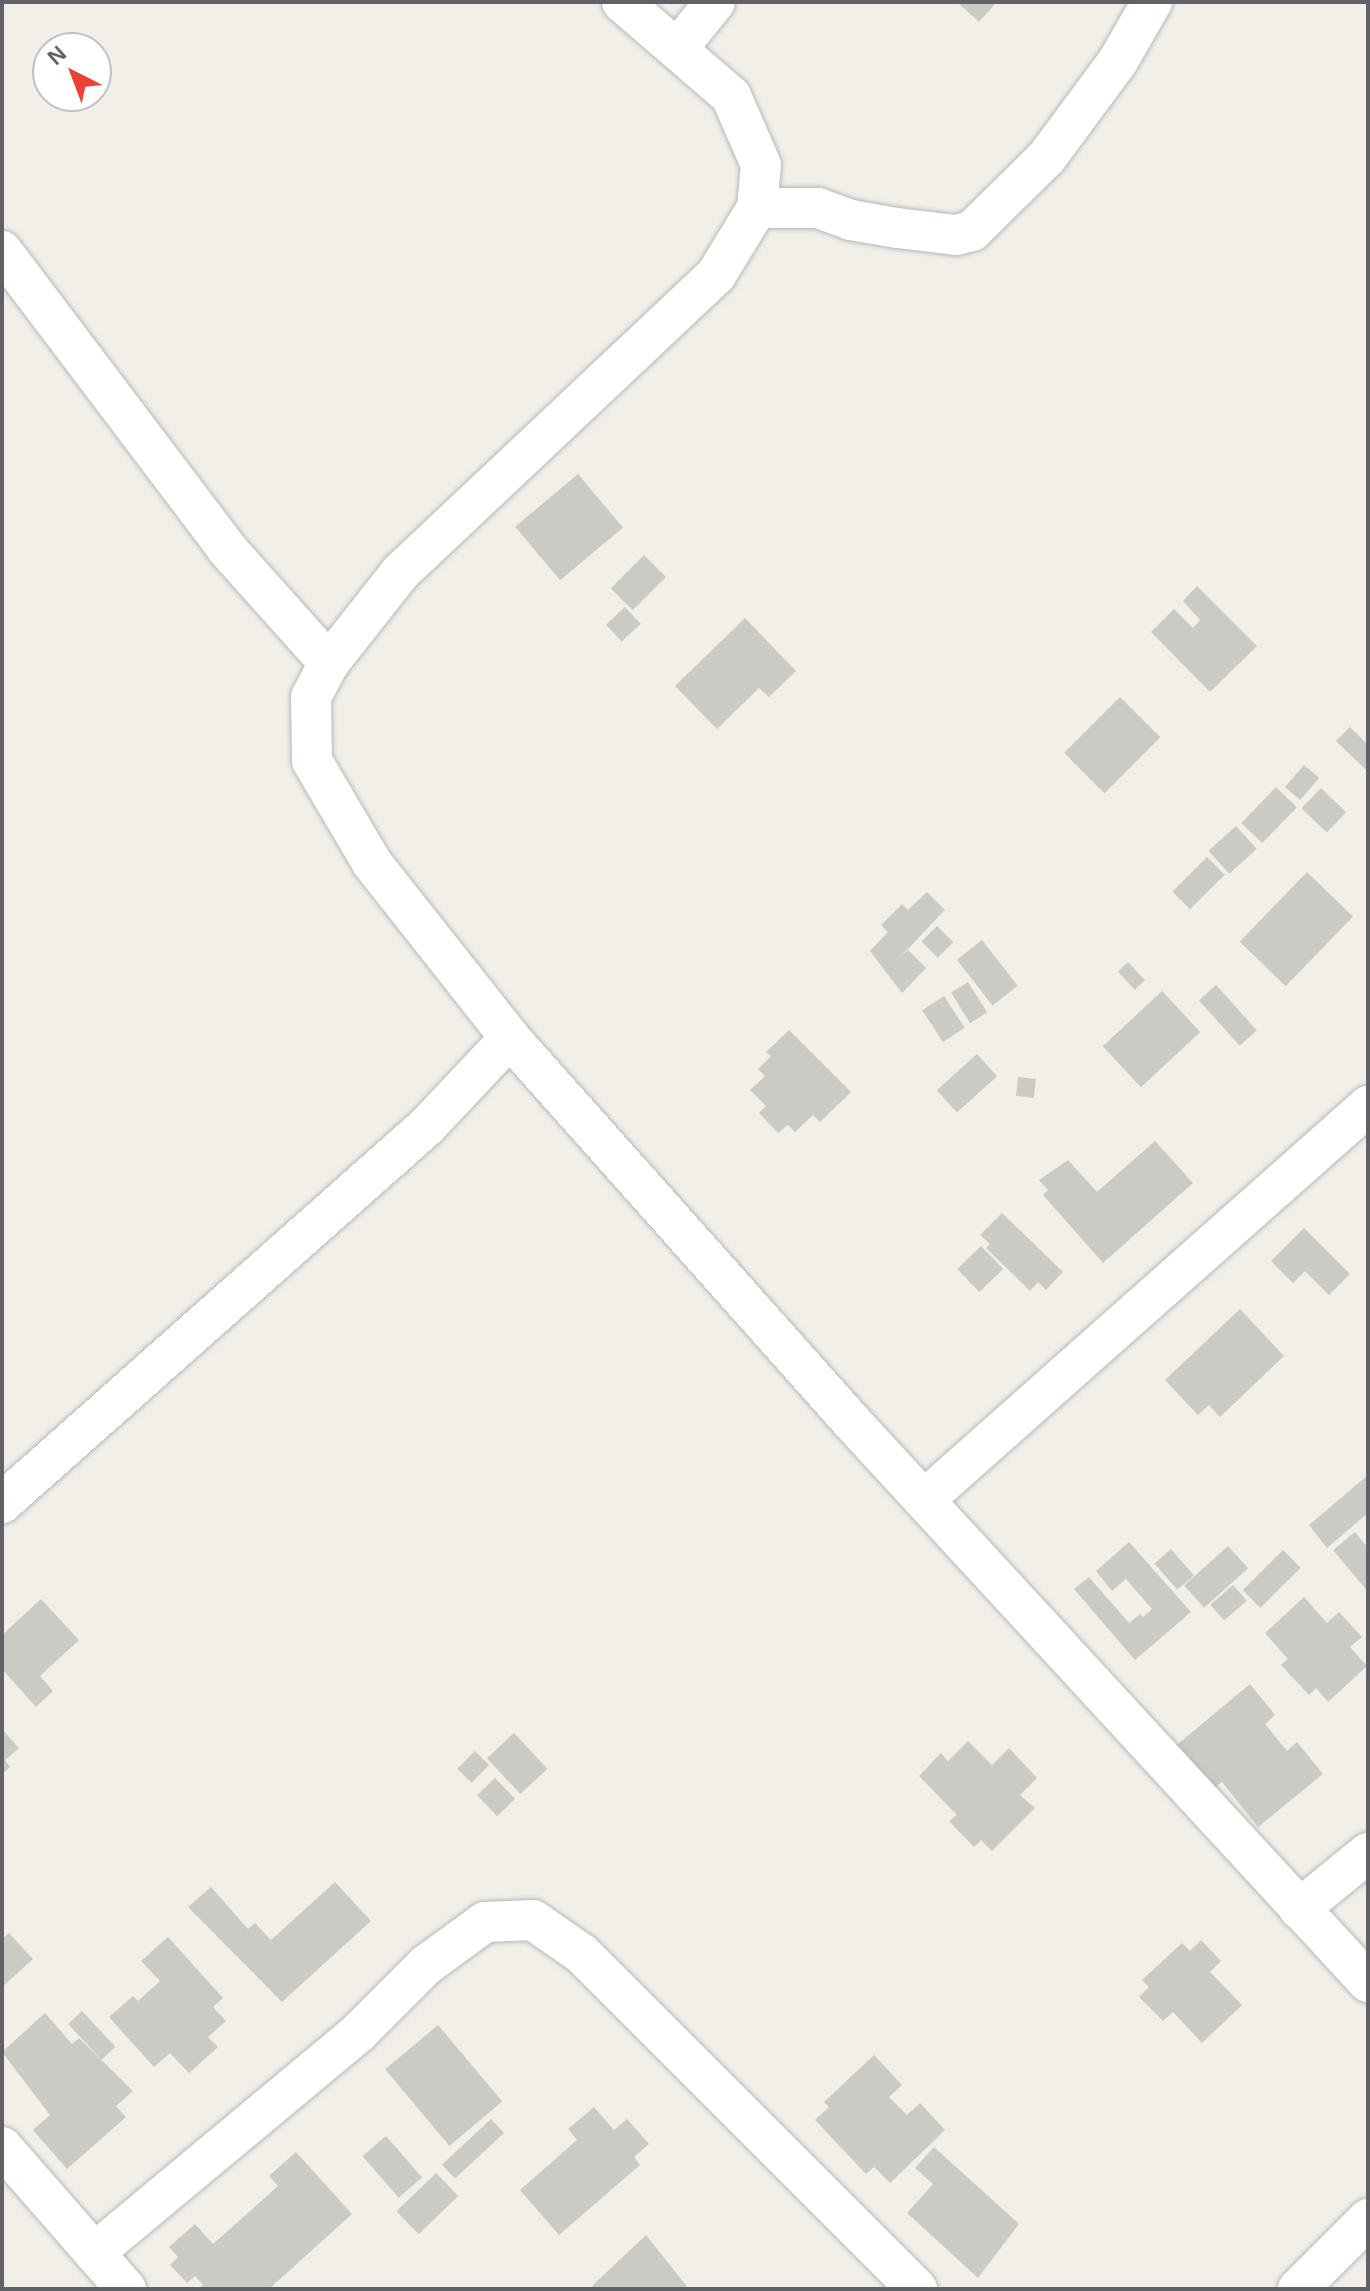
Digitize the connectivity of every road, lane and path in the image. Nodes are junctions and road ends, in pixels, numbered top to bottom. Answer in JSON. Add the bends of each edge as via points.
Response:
{"nodes":[{"id":1,"x":622,"y":2,"type":"edge"},
{"id":2,"x":715,"y":2,"type":"edge"},
{"id":3,"x":1152,"y":2,"type":"edge"},
{"id":4,"x":677,"y":49,"type":"junction"},
{"id":5,"x":757,"y":208,"type":"junction"},
{"id":6,"x":2,"y":251,"type":"edge"},
{"id":7,"x":329,"y":663,"type":"junction"},
{"id":8,"x":510,"y":1038,"type":"junction"},
{"id":9,"x":1368,"y":1106,"type":"edge"},
{"id":10,"x":924,"y":1500,"type":"junction"},
{"id":11,"x":2,"y":1503,"type":"edge"},
{"id":12,"x":1368,"y":1853,"type":"edge"},
{"id":13,"x":1299,"y":1909,"type":"junction"},
{"id":14,"x":1368,"y":1982,"type":"edge"},
{"id":15,"x":2,"y":2147,"type":"edge"},
{"id":16,"x":1368,"y":2219,"type":"edge"},
{"id":17,"x":94,"y":2253,"type":"junction"},
{"id":18,"x":126,"y":2289,"type":"edge"},
{"id":19,"x":917,"y":2289,"type":"edge"},
{"id":20,"x":1298,"y":2289,"type":"edge"}],
"edges":[{"from":1,"to":4,"type":"street"},
{"from":2,"to":4,"type":"street"},
{"from":3,"to":5,"type":"street","via":[[1118,61],[1047,157],[972,231],[956,235],[897,228],[818,208]]},
{"from":4,"to":5,"type":"street","via":[[731,96],[761,165]]},
{"from":5,"to":7,"type":"street","via":[[716,275],[400,573]]},
{"from":6,"to":7,"type":"street","via":[[227,549]]},
{"from":7,"to":8,"type":"street","via":[[311,697],[312,761],[372,863]]},
{"from":8,"to":10,"type":"street"},
{"from":8,"to":11,"type":"street","via":[[427,1126]]},
{"from":9,"to":10,"type":"street"},
{"from":10,"to":13,"type":"street"},
{"from":12,"to":13,"type":"street"},
{"from":13,"to":14,"type":"street"},
{"from":15,"to":17,"type":"street"},
{"from":16,"to":20,"type":"street"},
{"from":17,"to":18,"type":"street"},
{"from":17,"to":19,"type":"street","via":[[360,2031],[426,1965],[485,1922],[533,1920],[582,1954]]}]}
